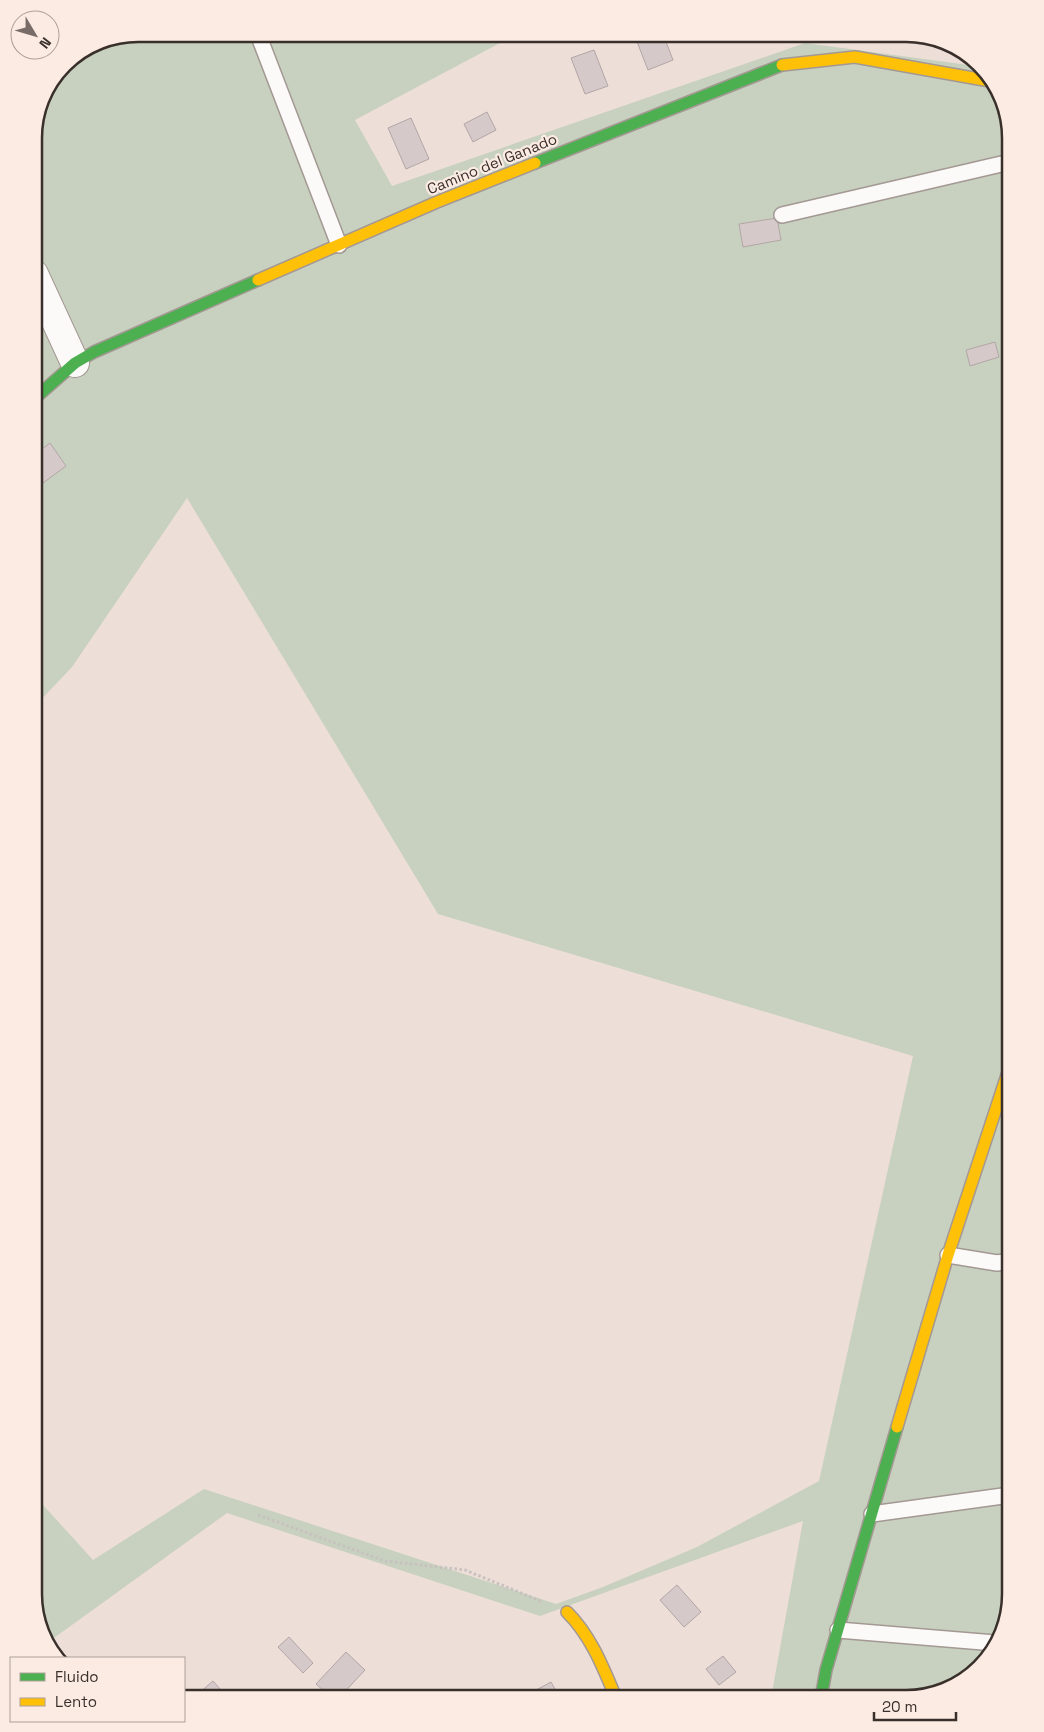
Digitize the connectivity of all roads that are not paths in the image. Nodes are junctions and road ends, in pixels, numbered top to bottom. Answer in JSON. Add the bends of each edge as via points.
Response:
{"nodes":[{"id":1,"x":261,"y":43,"type":"edge"},
{"id":2,"x":981,"y":79,"type":"edge"},
{"id":3,"x":1002,"y":164,"type":"edge"},
{"id":4,"x":782,"y":215,"type":"dead end"},
{"id":5,"x":339,"y":245,"type":"junction"},
{"id":6,"x":43,"y":293,"type":"edge"},
{"id":7,"x":75,"y":363,"type":"junction"},
{"id":8,"x":43,"y":391,"type":"edge"},
{"id":9,"x":1002,"y":1104,"type":"edge"},
{"id":10,"x":948,"y":1256,"type":"junction"},
{"id":11,"x":1002,"y":1262,"type":"edge"},
{"id":12,"x":1002,"y":1497,"type":"edge"},
{"id":13,"x":872,"y":1514,"type":"junction"},
{"id":14,"x":566,"y":1612,"type":"road end"},
{"id":15,"x":838,"y":1630,"type":"junction"},
{"id":16,"x":988,"y":1642,"type":"edge"},
{"id":17,"x":612,"y":1690,"type":"edge"},
{"id":18,"x":822,"y":1690,"type":"edge"}],
"edges":[{"from":1,"to":5,"type":"lane"},
{"from":2,"to":5,"type":"street","name":"Camino del Ganado","via":[[855,57],[782,65],[437,202]]},
{"from":3,"to":4,"type":"lane"},
{"from":5,"to":7,"type":"street","name":"Camino del Ganado"},
{"from":6,"to":7,"type":"street"},
{"from":7,"to":8,"type":"street","name":"Camino del Ganado"},
{"from":9,"to":10,"type":"street"},
{"from":10,"to":11,"type":"lane"},
{"from":10,"to":13,"type":"street"},
{"from":12,"to":13,"type":"lane"},
{"from":13,"to":15,"type":"street"},
{"from":14,"to":17,"type":"street","via":[[577,1621],[589,1639]]},
{"from":15,"to":16,"type":"lane"},
{"from":15,"to":18,"type":"street"}]}
